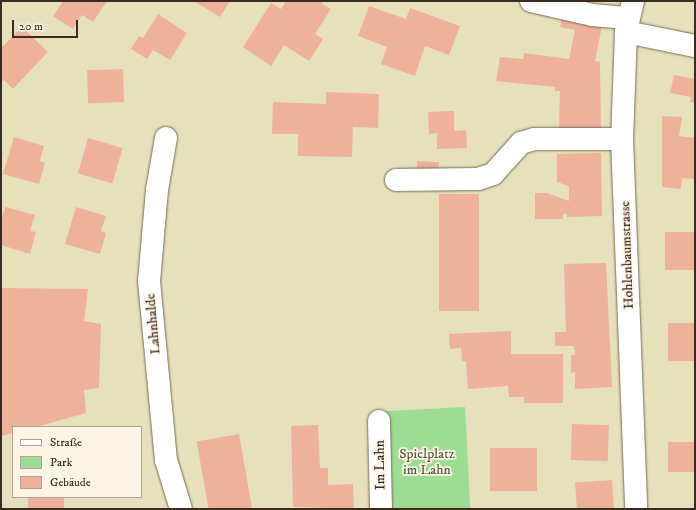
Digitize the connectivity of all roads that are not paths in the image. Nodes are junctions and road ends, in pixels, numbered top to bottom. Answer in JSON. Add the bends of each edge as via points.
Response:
{"nodes":[{"id":1,"x":531,"y":1,"type":"edge"},
{"id":2,"x":629,"y":17,"type":"edge"},
{"id":3,"x":695,"y":46,"type":"edge"},
{"id":4,"x":166,"y":138,"type":"dead end"},
{"id":5,"x":622,"y":139,"type":"junction"},
{"id":6,"x":396,"y":180,"type":"dead end"},
{"id":7,"x":379,"y":421,"type":"dead end"},
{"id":8,"x":181,"y":509,"type":"edge"},
{"id":9,"x":381,"y":509,"type":"edge"},
{"id":10,"x":636,"y":509,"type":"edge"}],
"edges":[{"from":1,"to":2,"type":"street","via":[[592,15]]},
{"from":2,"to":3,"type":"street"},
{"from":2,"to":5,"type":"street","name":"Hohlenbaumstrasse"},
{"from":4,"to":8,"type":"street","name":"Lahnhalde","via":[[156,190],[149,281],[166,460]]},
{"from":5,"to":6,"type":"street","via":[[534,139],[521,143],[493,174],[478,179]]},
{"from":5,"to":10,"type":"street","name":"Hohlenbaumstrasse"},
{"from":7,"to":9,"type":"street","name":"Im Lahn"}]}
